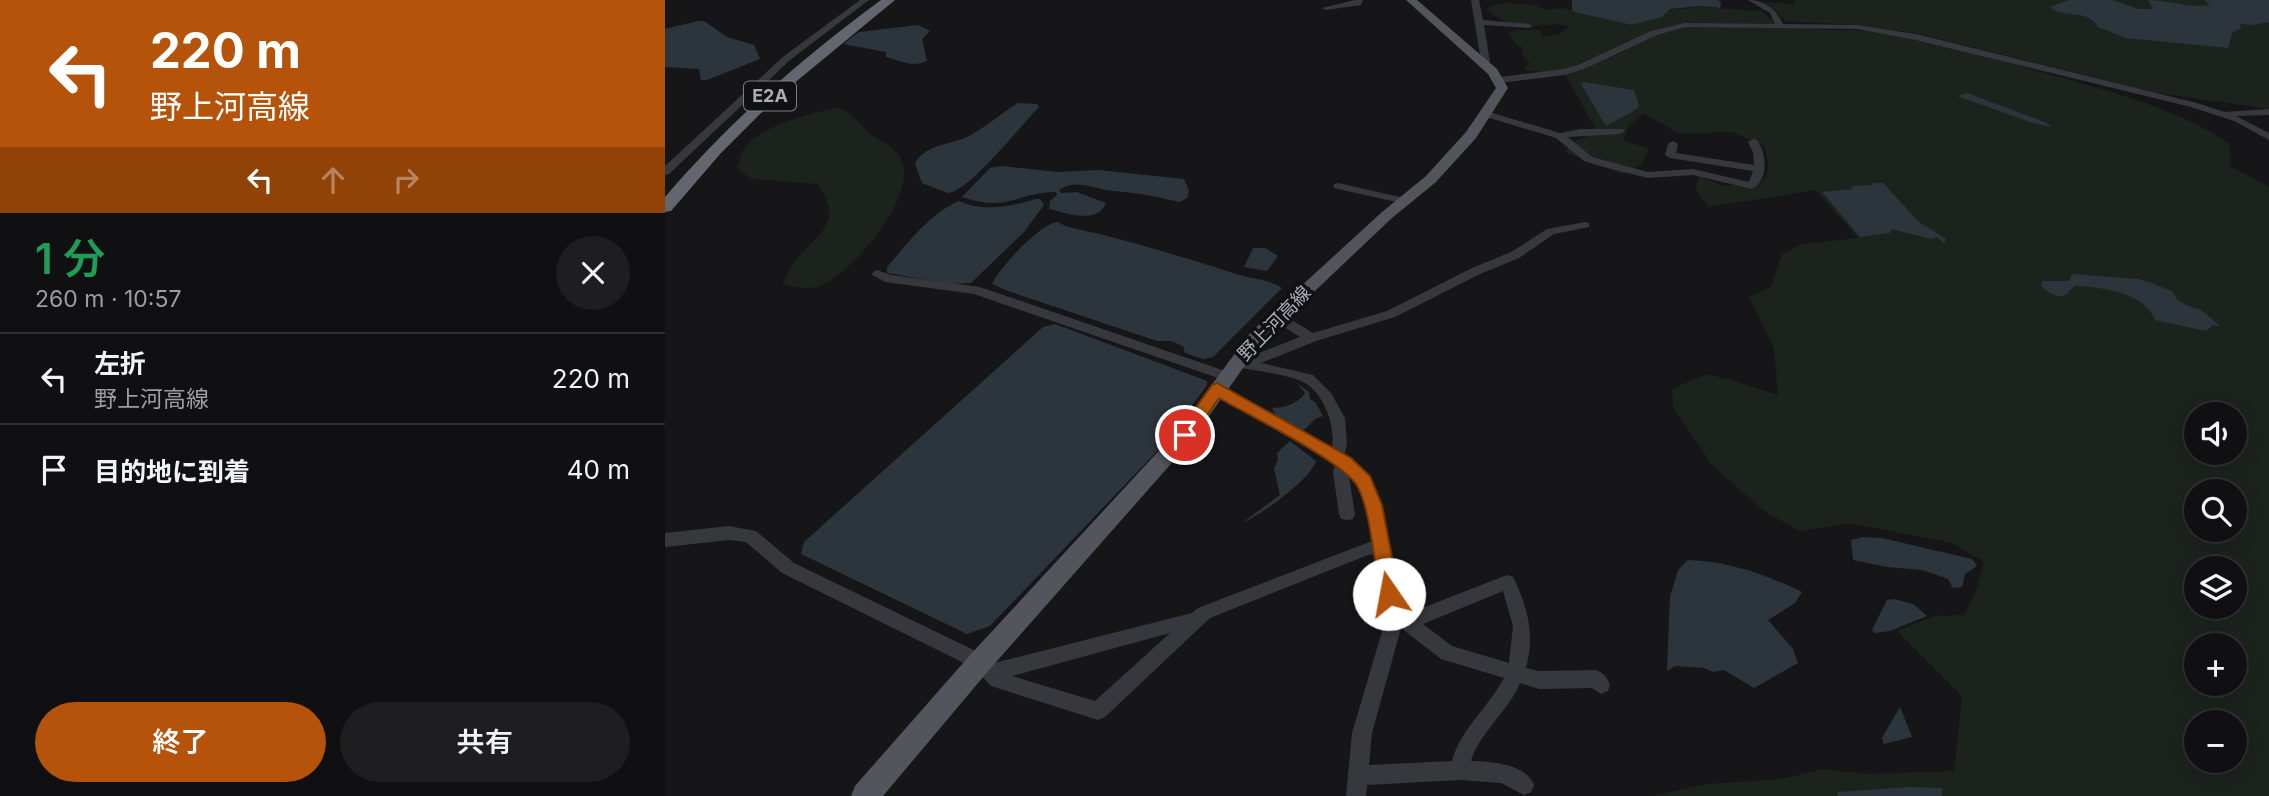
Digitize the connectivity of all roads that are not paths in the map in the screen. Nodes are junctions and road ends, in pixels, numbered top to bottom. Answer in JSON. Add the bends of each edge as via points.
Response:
{"nodes":[{"id":1,"x":865,"y":0,"type":"edge"},
{"id":2,"x":880,"y":0,"type":"edge"},
{"id":3,"x":889,"y":0,"type":"edge"},
{"id":4,"x":1331,"y":0,"type":"edge"},
{"id":5,"x":1359,"y":0,"type":"edge"},
{"id":6,"x":1411,"y":0,"type":"edge"},
{"id":7,"x":1475,"y":0,"type":"edge"},
{"id":8,"x":1752,"y":0,"type":"edge"},
{"id":9,"x":1478,"y":23,"type":"junction"},
{"id":10,"x":1780,"y":25,"type":"junction"},
{"id":11,"x":1529,"y":26,"type":"dead end"},
{"id":12,"x":1483,"y":63,"type":"junction"},
{"id":13,"x":1499,"y":80,"type":"junction"},
{"id":14,"x":2269,"y":112,"type":"edge"},
{"id":15,"x":1486,"y":114,"type":"junction"},
{"id":16,"x":2224,"y":114,"type":"junction"},
{"id":17,"x":1620,"y":131,"type":"dead end"},
{"id":18,"x":1560,"y":136,"type":"junction"},
{"id":19,"x":2269,"y":137,"type":"edge"},
{"id":20,"x":1753,"y":142,"type":"dead end"},
{"id":21,"x":1673,"y":144,"type":"dead end"},
{"id":22,"x":1675,"y":160,"type":"dead end"},
{"id":23,"x":665,"y":172,"type":"edge"},
{"id":24,"x":1758,"y":173,"type":"junction"},
{"id":25,"x":1648,"y":175,"type":"junction"},
{"id":26,"x":1338,"y":186,"type":"dead end"},
{"id":27,"x":665,"y":191,"type":"edge"},
{"id":28,"x":1405,"y":201,"type":"junction"},
{"id":29,"x":665,"y":207,"type":"edge"},
{"id":30,"x":1585,"y":225,"type":"dead end"},
{"id":31,"x":877,"y":274,"type":"dead end"},
{"id":32,"x":1277,"y":317,"type":"junction"},
{"id":33,"x":1311,"y":338,"type":"junction"},
{"id":34,"x":1231,"y":373,"type":"junction"},
{"id":35,"x":1340,"y":460,"type":"junction"},
{"id":36,"x":1347,"y":514,"type":"dead end"},
{"id":37,"x":665,"y":540,"type":"edge"},
{"id":38,"x":1379,"y":547,"type":"junction"},
{"id":39,"x":1401,"y":620,"type":"junction"},
{"id":40,"x":1193,"y":622,"type":"junction"},
{"id":41,"x":985,"y":668,"type":"junction"},
{"id":42,"x":1514,"y":673,"type":"junction"},
{"id":43,"x":1601,"y":685,"type":"dead end"},
{"id":44,"x":1460,"y":770,"type":"junction"},
{"id":45,"x":1524,"y":785,"type":"dead end"},
{"id":46,"x":1356,"y":786,"type":"edge"},
{"id":47,"x":865,"y":796,"type":"edge"}],
"edges":[{"from":1,"to":23,"type":"street","via":[[787,58]]},
{"from":2,"to":27,"type":"highway","number":"E2A","via":[[772,84]]},
{"from":3,"to":29,"type":"highway","number":"E2A","via":[[782,84]]},
{"from":4,"to":5,"type":"street","via":[[1326,8]]},
{"from":6,"to":12,"type":"main road"},
{"from":7,"to":9,"type":"street"},
{"from":8,"to":10,"type":"street","via":[[1773,12]]},
{"from":9,"to":11,"type":"street"},
{"from":9,"to":12,"type":"street"},
{"from":10,"to":13,"type":"street","via":[[1669,28],[1581,67]]},
{"from":10,"to":16,"type":"street","via":[[1890,31]]},
{"from":12,"to":13,"type":"main road"},
{"from":13,"to":15,"type":"main road","name":"野上河高線","via":[[1502,88]]},
{"from":14,"to":16,"type":"street"},
{"from":15,"to":18,"type":"street"},
{"from":15,"to":28,"type":"main road","name":"野上河高線","via":[[1453,156]]},
{"from":16,"to":19,"type":"street"},
{"from":17,"to":18,"type":"street"},
{"from":18,"to":25,"type":"street","via":[[1588,159]]},
{"from":20,"to":24,"type":"street","via":[[1758,148]]},
{"from":21,"to":24,"type":"street","via":[[1670,155]]},
{"from":22,"to":25,"type":"street"},
{"from":24,"to":25,"type":"street","via":[[1738,183],[1693,172]]},
{"from":26,"to":28,"type":"street"},
{"from":28,"to":32,"type":"main road","name":"野上河高線"},
{"from":30,"to":33,"type":"street","via":[[1551,231],[1515,255],[1391,314]]},
{"from":31,"to":34,"type":"street","via":[[976,290]]},
{"from":32,"to":33,"type":"street"},
{"from":32,"to":34,"type":"main road","name":"野上河高線"},
{"from":33,"to":34,"type":"street"},
{"from":34,"to":35,"type":"street"},
{"from":34,"to":35,"type":"street","via":[[1308,378],[1338,418]]},
{"from":34,"to":41,"type":"main road","name":"野上河高線","via":[[1185,435]]},
{"from":35,"to":36,"type":"street"},
{"from":35,"to":38,"type":"street","via":[[1363,481],[1373,505]]},
{"from":37,"to":41,"type":"street","via":[[729,533],[750,536],[788,568]]},
{"from":38,"to":39,"type":"street"},
{"from":38,"to":40,"type":"street","via":[[1260,590]]},
{"from":39,"to":42,"type":"street","via":[[1447,653]]},
{"from":39,"to":42,"type":"street","via":[[1507,582],[1518,601],[1523,629]]},
{"from":39,"to":46,"type":"street","via":[[1362,733]]},
{"from":40,"to":41,"type":"street"},
{"from":40,"to":41,"type":"street","via":[[1098,711],[998,680]]},
{"from":41,"to":47,"type":"main road","name":"野上河高線"},
{"from":42,"to":43,"type":"street","via":[[1539,680],[1596,679]]},
{"from":42,"to":44,"type":"street","via":[[1501,701],[1465,747]]},
{"from":44,"to":45,"type":"street","via":[[1503,773]]},
{"from":44,"to":46,"type":"street"}]}
